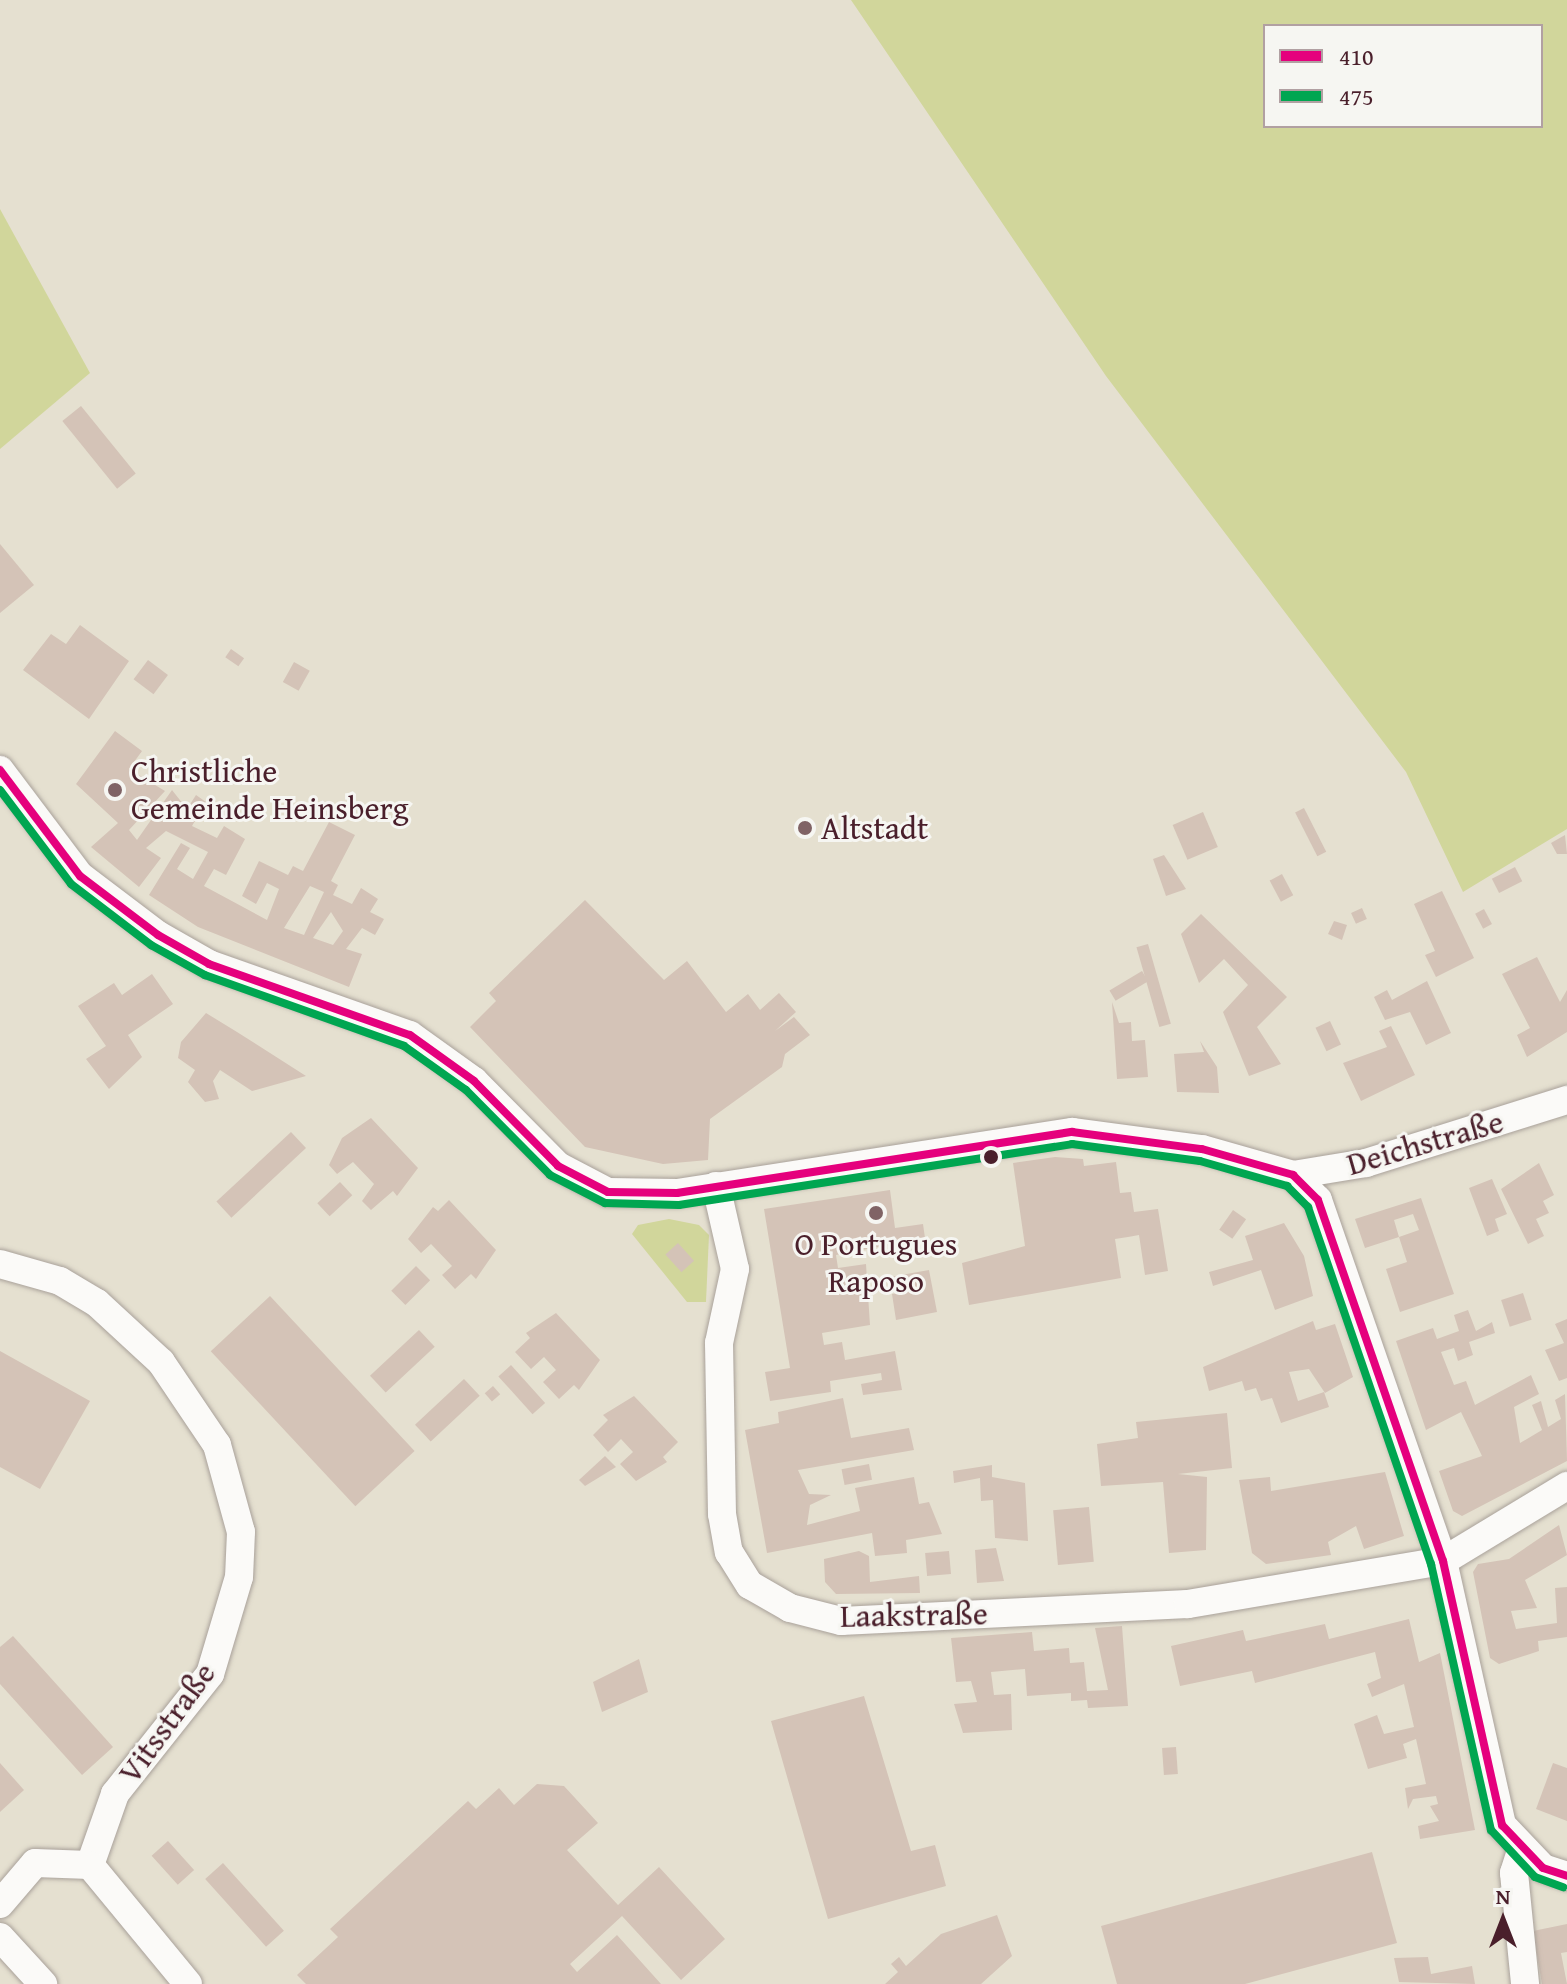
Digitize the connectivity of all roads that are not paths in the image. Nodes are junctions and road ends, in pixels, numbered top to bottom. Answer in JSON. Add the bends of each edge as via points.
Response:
{"nodes":[{"id":1,"x":0,"y":770,"type":"edge"},
{"id":2,"x":1567,"y":1100,"type":"edge"},
{"id":3,"x":1293,"y":1175,"type":"junction"},
{"id":4,"x":716,"y":1186,"type":"junction"},
{"id":5,"x":0,"y":1264,"type":"edge"},
{"id":6,"x":1567,"y":1486,"type":"edge"},
{"id":7,"x":1443,"y":1561,"type":"junction"},
{"id":8,"x":1522,"y":1848,"type":"junction"},
{"id":9,"x":90,"y":1865,"type":"junction"},
{"id":10,"x":1567,"y":1876,"type":"edge"},
{"id":11,"x":0,"y":1904,"type":"edge"},
{"id":12,"x":0,"y":1937,"type":"edge"},
{"id":13,"x":43,"y":1984,"type":"edge"},
{"id":14,"x":188,"y":1984,"type":"edge"},
{"id":15,"x":1525,"y":1984,"type":"edge"}],
"edges":[{"from":1,"to":4,"type":"street","name":"Deichstraße","via":[[80,876],[158,935],[209,964],[410,1035],[474,1081],[558,1166],[608,1192]]},
{"from":2,"to":3,"type":"street","name":"Deichstraße","via":[[1366,1163]]},
{"from":3,"to":4,"type":"street","name":"Deichstraße","via":[[1189,1146],[1072,1132]]},
{"from":3,"to":7,"type":"street","via":[[1318,1200]]},
{"from":4,"to":7,"type":"street","name":"Laakstraße","via":[[735,1269],[719,1343],[722,1514],[729,1552],[750,1585],[790,1608],[841,1621],[1188,1604]]},
{"from":5,"to":9,"type":"street","name":"Vitsstraße","via":[[60,1281],[97,1303],[161,1362],[217,1445],[241,1532],[239,1577],[210,1674],[115,1794]]},
{"from":6,"to":7,"type":"street"},
{"from":7,"to":8,"type":"street","via":[[1502,1825]]},
{"from":8,"to":10,"type":"street"},
{"from":8,"to":15,"type":"street","via":[[1514,1873]]},
{"from":9,"to":11,"type":"street","via":[[35,1863]]},
{"from":9,"to":14,"type":"street"},
{"from":12,"to":13,"type":"street"}]}
